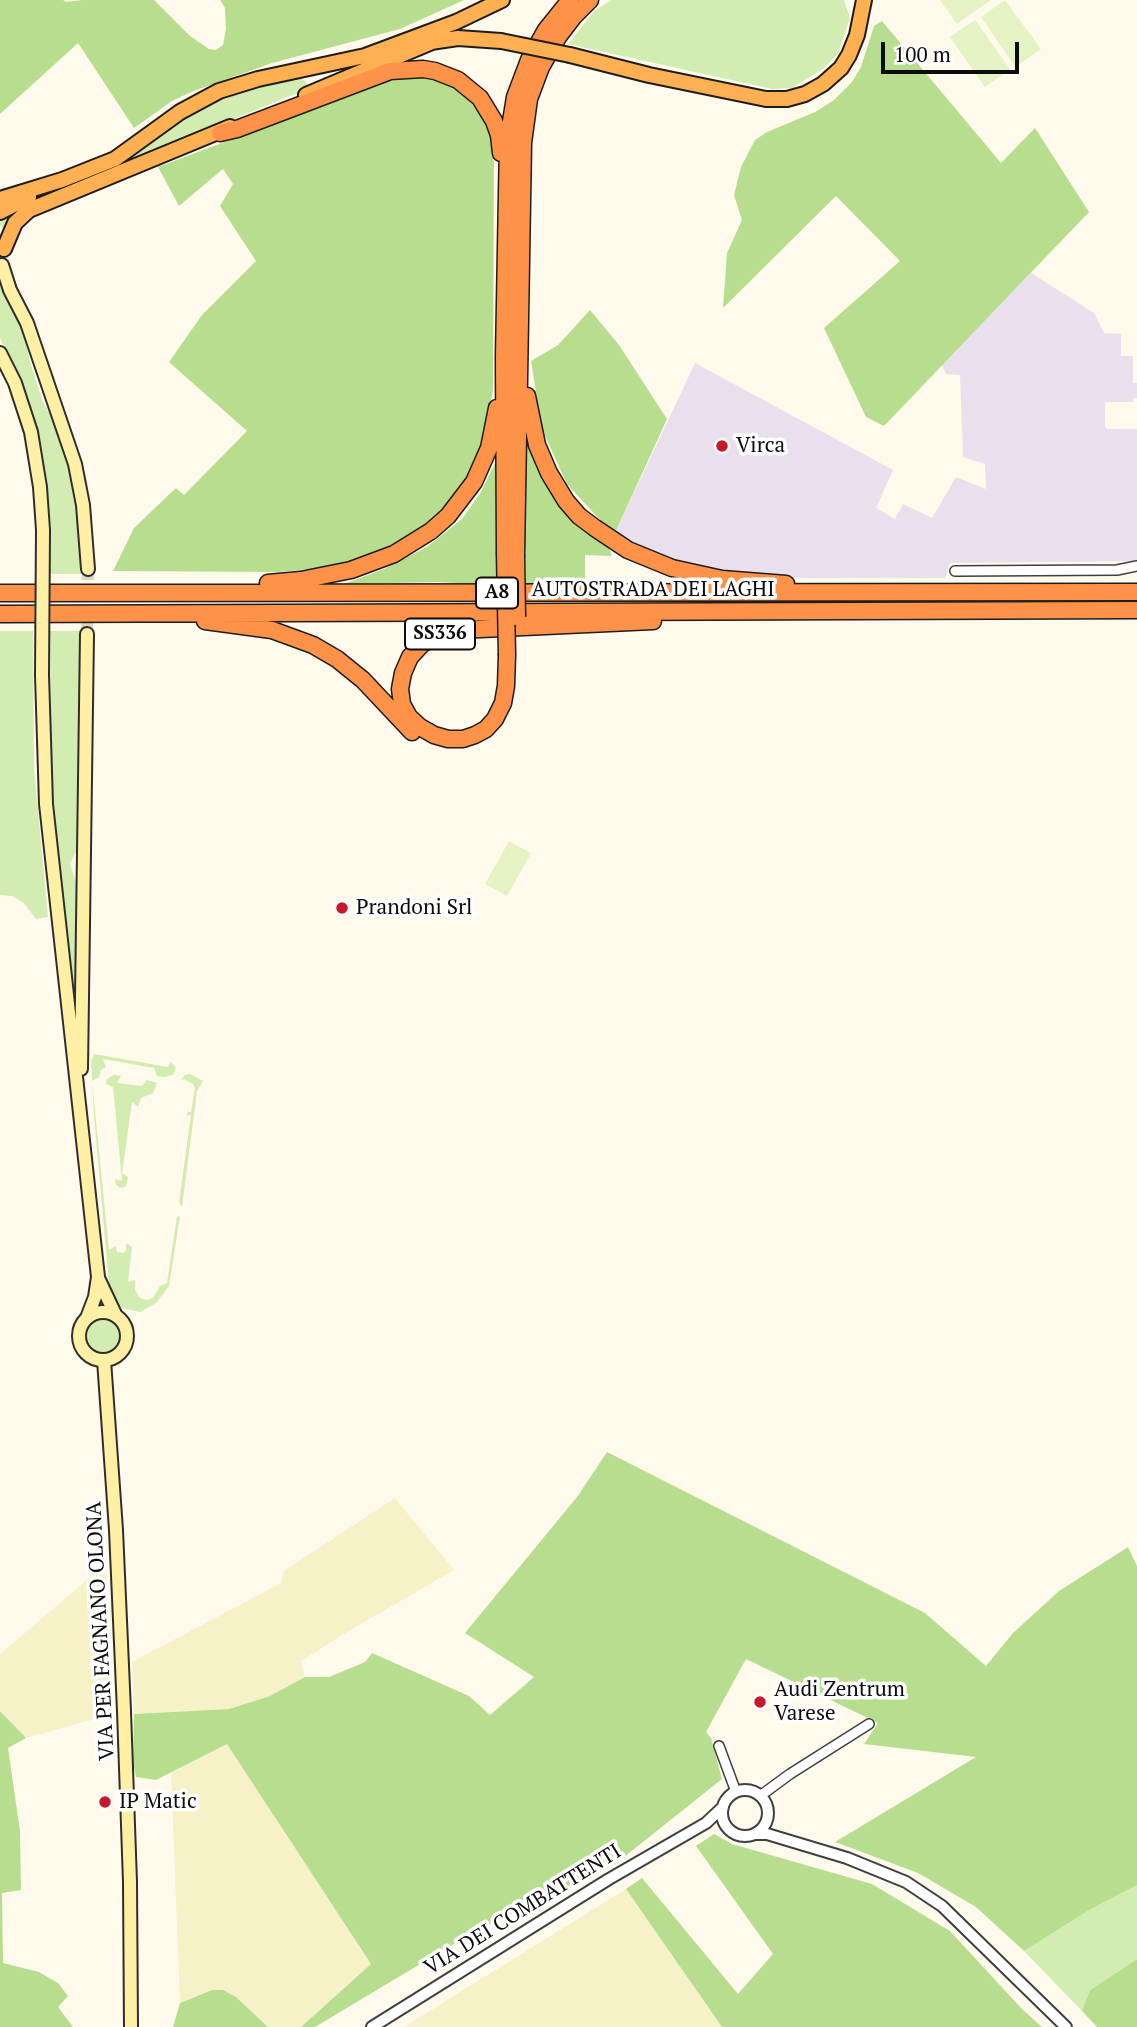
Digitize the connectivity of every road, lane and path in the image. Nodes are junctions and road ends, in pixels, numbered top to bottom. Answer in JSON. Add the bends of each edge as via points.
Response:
{"nodes":[{"id":1,"x":502,"y":0,"type":"edge"},
{"id":2,"x":570,"y":0,"type":"edge"},
{"id":3,"x":590,"y":0,"type":"edge"},
{"id":4,"x":860,"y":5,"type":"edge"},
{"id":5,"x":432,"y":42,"type":"junction"},
{"id":6,"x":385,"y":50,"type":"junction"},
{"id":7,"x":219,"y":133,"type":"junction"},
{"id":8,"x":62,"y":180,"type":"junction"},
{"id":9,"x":506,"y":186,"type":"junction"},
{"id":10,"x":0,"y":199,"type":"edge"},
{"id":11,"x":0,"y":212,"type":"edge"},
{"id":12,"x":2,"y":243,"type":"edge"},
{"id":13,"x":1,"y":267,"type":"edge"},
{"id":14,"x":520,"y":303,"type":"junction"},
{"id":15,"x":0,"y":353,"type":"edge"},
{"id":16,"x":504,"y":357,"type":"junction"},
{"id":17,"x":511,"y":554,"type":"junction"},
{"id":18,"x":1137,"y":566,"type":"edge"},
{"id":19,"x":88,"y":569,"type":"tunnel mouth"},
{"id":20,"x":955,"y":571,"type":"dead end"},
{"id":21,"x":140,"y":592,"type":"junction"},
{"id":22,"x":1137,"y":592,"type":"edge"},
{"id":23,"x":0,"y":593,"type":"edge"},
{"id":24,"x":854,"y":593,"type":"junction"},
{"id":25,"x":1137,"y":610,"type":"edge"},
{"id":26,"x":705,"y":611,"type":"junction"},
{"id":27,"x":141,"y":613,"type":"junction"},
{"id":28,"x":0,"y":614,"type":"edge"},
{"id":29,"x":87,"y":634,"type":"tunnel mouth"},
{"id":30,"x":512,"y":655,"type":"junction"},
{"id":31,"x":81,"y":1108,"type":"junction"},
{"id":32,"x":98,"y":1277,"type":"junction"},
{"id":33,"x":115,"y":1314,"type":"junction"},
{"id":34,"x":87,"y":1318,"type":"junction"},
{"id":35,"x":104,"y":1360,"type":"junction"},
{"id":36,"x":869,"y":1724,"type":"dead end"},
{"id":37,"x":719,"y":1746,"type":"dead end"},
{"id":38,"x":736,"y":1792,"type":"junction"},
{"id":39,"x":760,"y":1796,"type":"junction"},
{"id":40,"x":723,"y":1807,"type":"junction"},
{"id":41,"x":768,"y":1815,"type":"junction"},
{"id":42,"x":727,"y":1828,"type":"junction"},
{"id":43,"x":696,"y":1829,"type":"junction"},
{"id":44,"x":755,"y":1834,"type":"junction"},
{"id":45,"x":786,"y":1840,"type":"junction"},
{"id":46,"x":131,"y":2027,"type":"edge"},
{"id":47,"x":372,"y":2027,"type":"edge"},
{"id":48,"x":1066,"y":2027,"type":"edge"}],
"edges":[{"from":1,"to":6,"type":"highway"},
{"from":2,"to":9,"type":"highway","via":[[546,30],[516,97]]},
{"from":3,"to":14,"type":"highway","via":[[558,37],[529,99],[523,143]]},
{"from":4,"to":5,"type":"highway","bridge":true,"via":[[857,35],[841,68],[805,94],[787,99],[753,97],[501,41],[466,38]]},
{"from":5,"to":6,"type":"highway"},
{"from":5,"to":7,"type":"highway"},
{"from":6,"to":8,"type":"highway","via":[[219,91],[180,112],[115,159]]},
{"from":7,"to":9,"type":"highway","via":[[390,71],[435,71],[470,88],[488,110],[499,135]]},
{"from":7,"to":12,"type":"highway","via":[[29,210]]},
{"from":8,"to":10,"type":"highway"},
{"from":8,"to":11,"type":"highway"},
{"from":9,"to":16,"type":"highway"},
{"from":12,"to":13,"type":"main road"},
{"from":13,"to":19,"type":"main road","via":[[27,323],[75,464]]},
{"from":14,"to":17,"type":"highway"},
{"from":14,"to":24,"type":"highway","via":[[529,418],[549,472],[579,516],[628,550],[672,568],[722,579]]},
{"from":15,"to":31,"type":"main road","bridge":true,"via":[[32,432],[40,487],[46,804]]},
{"from":16,"to":17,"type":"highway"},
{"from":16,"to":21,"type":"highway","via":[[484,463],[448,516],[412,544],[351,570],[314,578]]},
{"from":17,"to":30,"type":"highway","bridge":true},
{"from":18,"to":20,"type":"street"},
{"from":21,"to":23,"type":"highway","name":"AUTOSTRADA DEI LAGHI","number":"A8"},
{"from":21,"to":24,"type":"highway","name":"AUTOSTRADA DEI LAGHI","number":"A8"},
{"from":22,"to":24,"type":"highway","name":"AUTOSTRADA DEI LAGHI","number":"A8"},
{"from":25,"to":26,"type":"highway","name":"AUTOSTRADA DEI LAGHI","number":"A8"},
{"from":26,"to":27,"type":"highway","name":"AUTOSTRADA DEI LAGHI","number":"A8"},
{"from":26,"to":30,"type":"highway","number":"SS336","via":[[658,621],[459,630],[438,635],[410,657],[400,689],[402,704],[409,717],[433,735],[463,739],[475,735],[486,729],[503,704]]},
{"from":27,"to":28,"type":"highway","name":"AUTOSTRADA DEI LAGHI","number":"A8"},
{"from":27,"to":30,"type":"highway","via":[[272,630],[313,645],[363,680],[415,735],[448,749],[480,744],[504,725],[516,687]]},
{"from":29,"to":31,"type":"main road"},
{"from":31,"to":32,"type":"main road"},
{"from":32,"to":33,"type":"main road"},
{"from":32,"to":34,"type":"main road"},
{"from":33,"to":34,"type":"main road","via":[[101,1311]]},
{"from":33,"to":35,"type":"main road","via":[[127,1330],[126,1344],[118,1356]]},
{"from":34,"to":35,"type":"main road","via":[[79,1333],[82,1347],[91,1357]]},
{"from":35,"to":46,"type":"main road","name":"VIA PER FAGNANO OLONA","via":[[124,1711]]},
{"from":36,"to":39,"type":"street"},
{"from":37,"to":38,"type":"street"},
{"from":38,"to":39,"type":"street"},
{"from":38,"to":40,"type":"street","name":"VIA DEI COMBATTENTI"},
{"from":39,"to":41,"type":"street"},
{"from":40,"to":42,"type":"street"},
{"from":40,"to":43,"type":"street","name":"VIA DEI COMBATTENTI"},
{"from":41,"to":44,"type":"street"},
{"from":41,"to":45,"type":"street"},
{"from":42,"to":43,"type":"street","name":"VIA DEI COMBATTENTI"},
{"from":42,"to":44,"type":"street","name":"VIA DEI COMBATTENTI","via":[[740,1835]]},
{"from":43,"to":47,"type":"street","name":"VIA DEI COMBATTENTI"},
{"from":44,"to":45,"type":"street","name":"VIA DEI COMBATTENTI"},
{"from":45,"to":48,"type":"street","name":"VIA DEI COMBATTENTI","via":[[872,1866],[942,1906]]}]}
